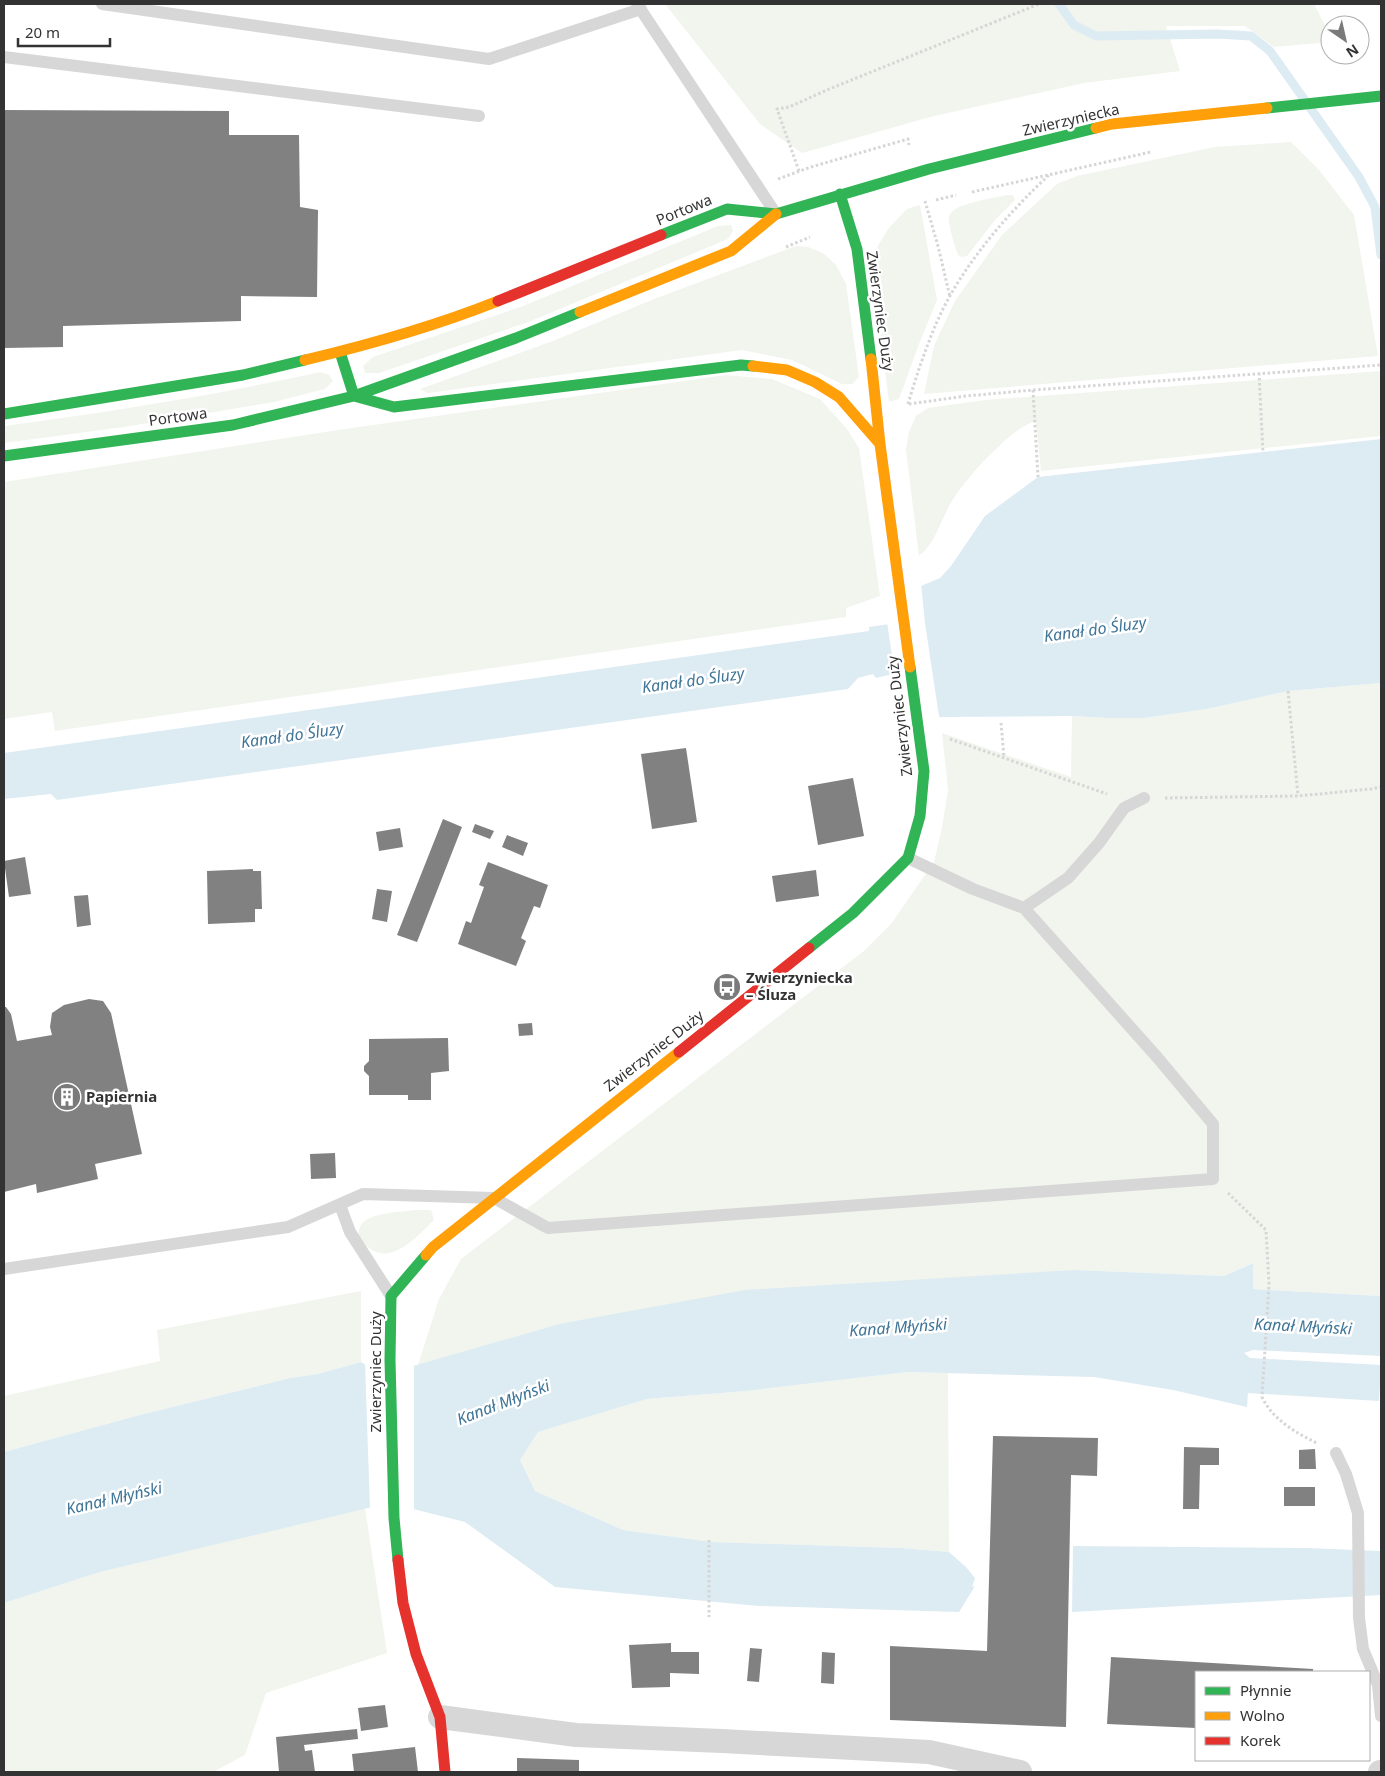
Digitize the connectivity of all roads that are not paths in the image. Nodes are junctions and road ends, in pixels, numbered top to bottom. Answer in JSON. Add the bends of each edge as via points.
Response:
{"nodes":[{"id":1,"x":102,"y":4,"type":"edge"},
{"id":2,"x":639,"y":6,"type":"edge"},
{"id":3,"x":4,"y":57,"type":"edge"},
{"id":4,"x":1381,"y":96,"type":"edge"},
{"id":5,"x":480,"y":116,"type":"dead end"},
{"id":6,"x":840,"y":194,"type":"junction"},
{"id":7,"x":776,"y":214,"type":"junction"},
{"id":8,"x":340,"y":352,"type":"junction"},
{"id":9,"x":354,"y":396,"type":"junction"},
{"id":10,"x":4,"y":414,"type":"edge"},
{"id":11,"x":880,"y":444,"type":"junction"},
{"id":12,"x":4,"y":456,"type":"edge"},
{"id":13,"x":1144,"y":798,"type":"road end"},
{"id":14,"x":908,"y":858,"type":"junction"},
{"id":15,"x":1024,"y":908,"type":"junction"},
{"id":16,"x":494,"y":1198,"type":"junction"},
{"id":17,"x":340,"y":1205,"type":"junction"},
{"id":18,"x":4,"y":1269,"type":"edge"},
{"id":19,"x":391,"y":1296,"type":"junction"},
{"id":20,"x":1336,"y":1453,"type":"road end"},
{"id":21,"x":440,"y":1716,"type":"junction"},
{"id":22,"x":1381,"y":1716,"type":"edge"},
{"id":23,"x":445,"y":1772,"type":"edge"},
{"id":24,"x":1020,"y":1772,"type":"edge"}],
"edges":[{"from":1,"to":2,"type":"lane","via":[[489,59]]},
{"from":2,"to":7,"type":"lane"},
{"from":3,"to":5,"type":"lane"},
{"from":4,"to":6,"type":"street","name":"Zwierzyniecka","via":[[1112,124]]},
{"from":6,"to":7,"type":"street","name":"Zwierzyniecka"},
{"from":6,"to":11,"type":"street","name":"Zwierzyniec Duży","via":[[857,249]]},
{"from":7,"to":8,"type":"street","name":"Portowa","via":[[727,209],[471,312]]},
{"from":7,"to":9,"type":"street","name":"Portowa","via":[[731,251],[516,338]]},
{"from":8,"to":9,"type":"street"},
{"from":8,"to":10,"type":"street","name":"Portowa","via":[[243,375]]},
{"from":9,"to":11,"type":"street","via":[[394,407],[741,365],[787,370],[815,382],[838,397]]},
{"from":9,"to":12,"type":"street","name":"Portowa","via":[[233,425]]},
{"from":11,"to":14,"type":"street","name":"Zwierzyniec Duży","via":[[924,771],[920,816]]},
{"from":13,"to":15,"type":"lane","via":[[1124,808],[1068,878]]},
{"from":14,"to":15,"type":"lane","via":[[973,889]]},
{"from":14,"to":16,"type":"street","name":"Zwierzyniec Duży","via":[[853,913]]},
{"from":15,"to":16,"type":"lane","via":[[1213,1124],[1213,1179],[548,1228]]},
{"from":16,"to":17,"type":"lane","via":[[363,1194]]},
{"from":16,"to":19,"type":"street","name":"Zwierzyniec Duży","via":[[433,1246]]},
{"from":17,"to":18,"type":"lane","via":[[288,1227]]},
{"from":17,"to":19,"type":"lane","via":[[350,1232]]},
{"from":19,"to":21,"type":"street","name":"Zwierzyniec Duży","via":[[394,1518],[403,1603],[416,1654]]},
{"from":20,"to":22,"type":"lane","via":[[1358,1513],[1359,1618],[1363,1649],[1378,1685]]},
{"from":21,"to":23,"type":"street","name":"Zwierzyniec Duży"},
{"from":21,"to":24,"type":"street","via":[[576,1735],[929,1752]]}]}
